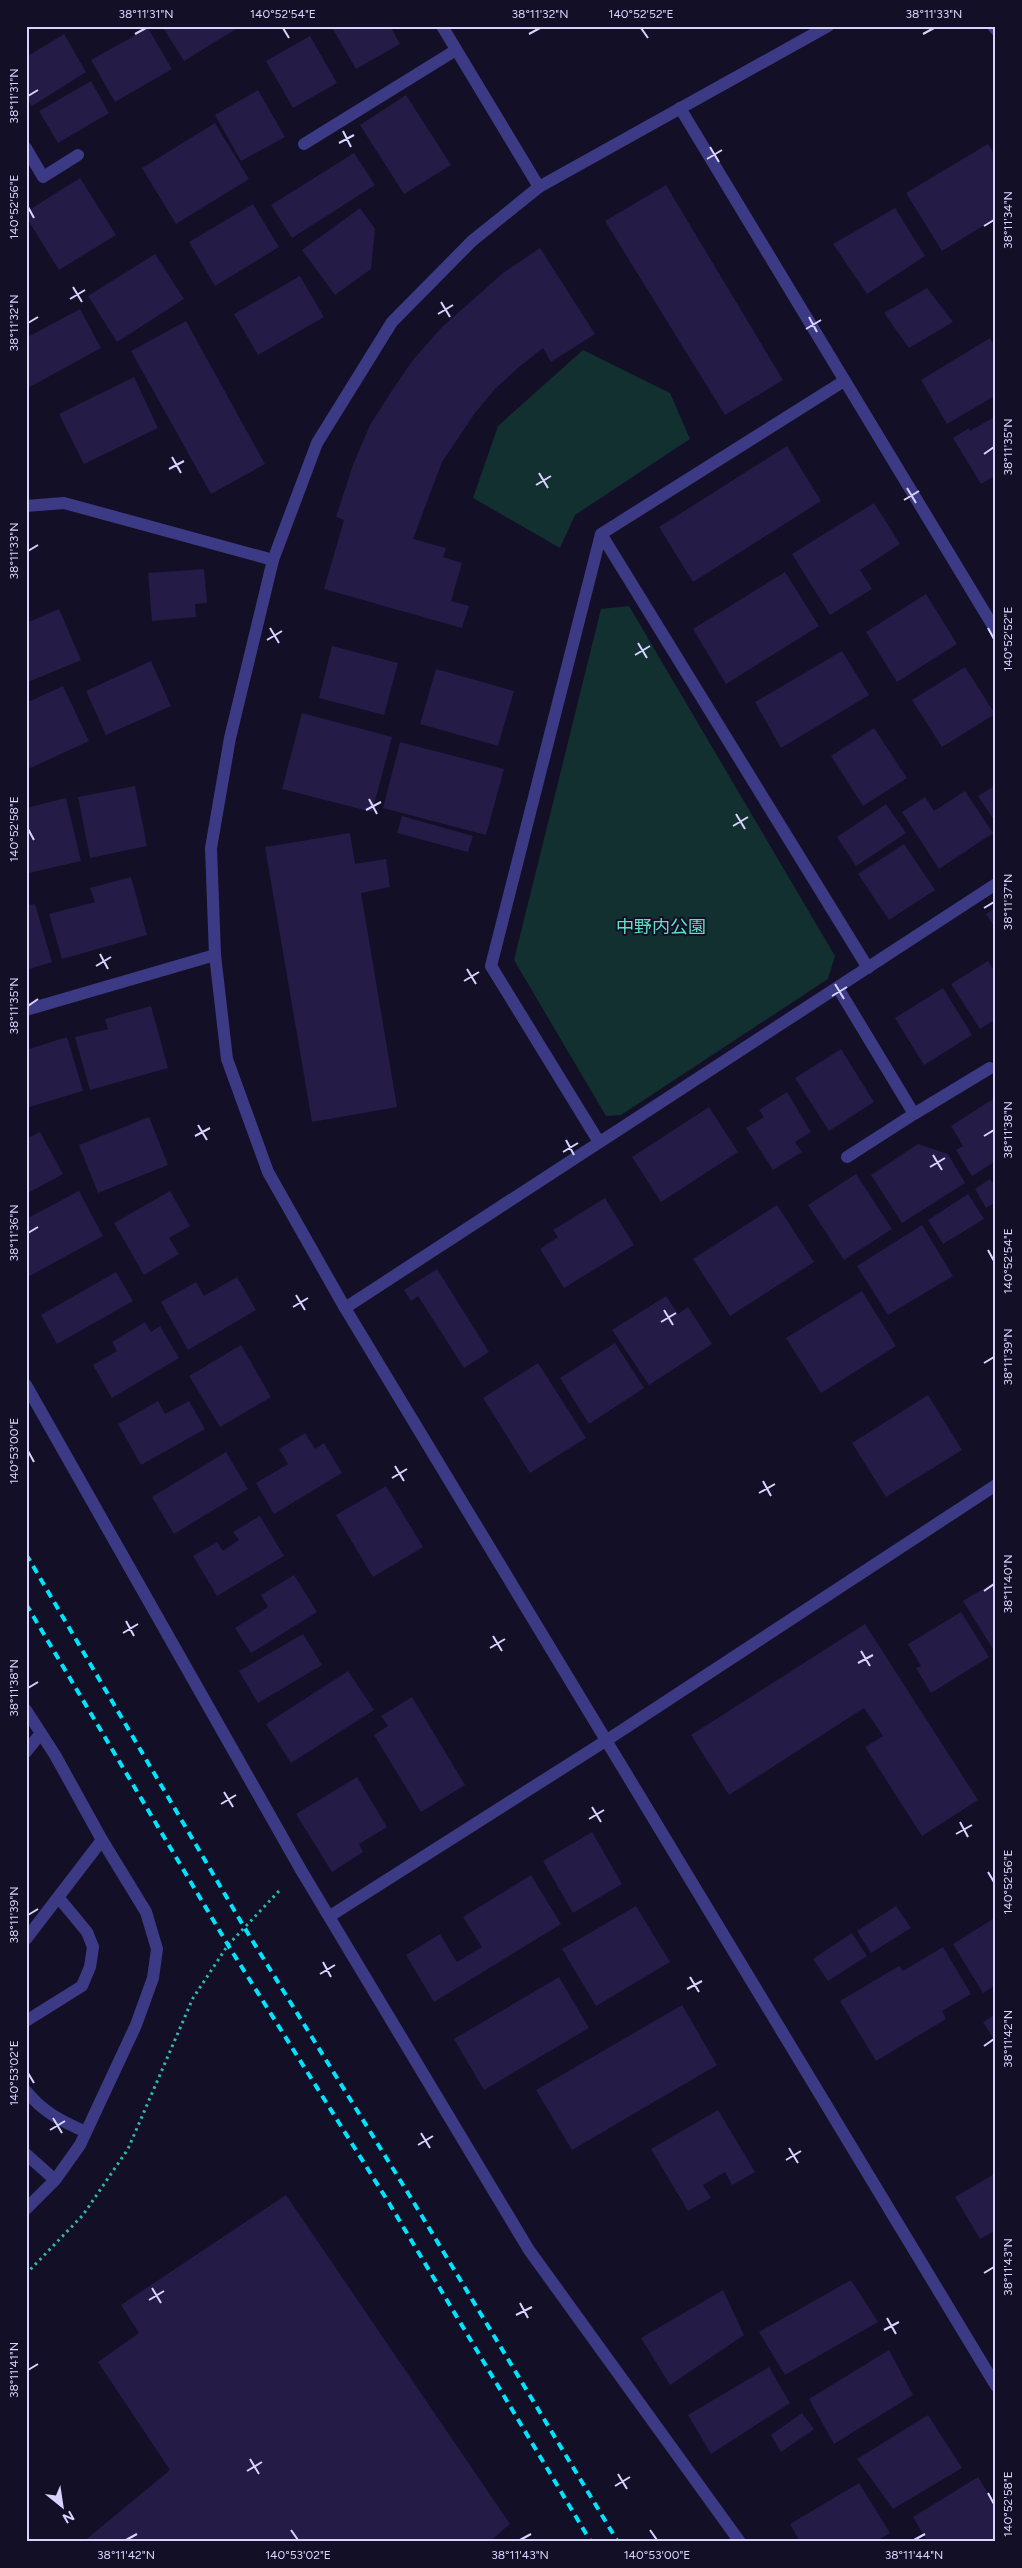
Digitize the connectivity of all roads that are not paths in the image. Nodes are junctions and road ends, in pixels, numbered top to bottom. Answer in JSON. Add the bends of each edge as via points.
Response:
{"nodes":[{"id":1,"x":442,"y":26,"type":"edge"},
{"id":2,"x":828,"y":26,"type":"edge"},
{"id":3,"x":993,"y":26,"type":"edge"},
{"id":4,"x":996,"y":30,"type":"edge"},
{"id":5,"x":456,"y":50,"type":"junction"},
{"id":6,"x":680,"y":108,"type":"junction"},
{"id":7,"x":304,"y":144,"type":"dead end"},
{"id":8,"x":26,"y":148,"type":"edge"},
{"id":9,"x":78,"y":155,"type":"dead end"},
{"id":10,"x":539,"y":187,"type":"junction"},
{"id":11,"x":844,"y":381,"type":"junction"},
{"id":12,"x":26,"y":506,"type":"edge"},
{"id":13,"x":601,"y":534,"type":"junction"},
{"id":14,"x":273,"y":560,"type":"junction"},
{"id":15,"x":996,"y":631,"type":"edge"},
{"id":16,"x":996,"y":884,"type":"edge"},
{"id":17,"x":214,"y":955,"type":"junction"},
{"id":18,"x":868,"y":968,"type":"junction"},
{"id":19,"x":838,"y":988,"type":"junction"},
{"id":20,"x":26,"y":1010,"type":"edge"},
{"id":21,"x":990,"y":1068,"type":"dead end"},
{"id":22,"x":914,"y":1114,"type":"junction"},
{"id":23,"x":599,"y":1142,"type":"junction"},
{"id":24,"x":846,"y":1157,"type":"dead end"},
{"id":25,"x":345,"y":1308,"type":"junction"},
{"id":26,"x":26,"y":1385,"type":"edge"},
{"id":27,"x":996,"y":1485,"type":"edge"},
{"id":28,"x":26,"y":1710,"type":"edge"},
{"id":29,"x":41,"y":1732,"type":"junction"},
{"id":30,"x":607,"y":1740,"type":"junction"},
{"id":31,"x":26,"y":1752,"type":"edge"},
{"id":32,"x":102,"y":1840,"type":"junction"},
{"id":33,"x":58,"y":1897,"type":"junction"},
{"id":34,"x":330,"y":1916,"type":"junction"},
{"id":35,"x":26,"y":1939,"type":"edge"},
{"id":36,"x":26,"y":2020,"type":"edge"},
{"id":37,"x":26,"y":2091,"type":"edge"},
{"id":38,"x":86,"y":2132,"type":"junction"},
{"id":39,"x":26,"y":2154,"type":"edge"},
{"id":40,"x":55,"y":2180,"type":"junction"},
{"id":41,"x":26,"y":2209,"type":"edge"},
{"id":42,"x":996,"y":2386,"type":"edge"},
{"id":43,"x":740,"y":2542,"type":"edge"}],
"edges":[{"from":1,"to":5,"type":"street"},
{"from":2,"to":6,"type":"street"},
{"from":3,"to":4,"type":"street"},
{"from":5,"to":7,"type":"street"},
{"from":5,"to":10,"type":"street"},
{"from":6,"to":10,"type":"street"},
{"from":6,"to":11,"type":"street"},
{"from":8,"to":9,"type":"street","via":[[43,176]]},
{"from":10,"to":14,"type":"street","via":[[472,241],[392,322],[317,443]]},
{"from":11,"to":13,"type":"street"},
{"from":11,"to":15,"type":"street"},
{"from":12,"to":14,"type":"street","via":[[64,504]]},
{"from":13,"to":18,"type":"street"},
{"from":13,"to":23,"type":"street","via":[[491,966]]},
{"from":14,"to":17,"type":"street","via":[[230,738],[211,848]]},
{"from":16,"to":18,"type":"street"},
{"from":17,"to":20,"type":"street"},
{"from":17,"to":25,"type":"street","via":[[226,1059],[265,1163]]},
{"from":18,"to":19,"type":"street"},
{"from":19,"to":22,"type":"street"},
{"from":19,"to":23,"type":"street"},
{"from":21,"to":22,"type":"street"},
{"from":22,"to":24,"type":"street"},
{"from":23,"to":25,"type":"street"},
{"from":25,"to":30,"type":"street"},
{"from":26,"to":34,"type":"street"},
{"from":27,"to":30,"type":"street"},
{"from":28,"to":29,"type":"street"},
{"from":29,"to":31,"type":"street"},
{"from":29,"to":32,"type":"street"},
{"from":30,"to":34,"type":"street"},
{"from":30,"to":42,"type":"street"},
{"from":32,"to":33,"type":"street"},
{"from":32,"to":38,"type":"street","via":[[146,1912],[158,1949],[153,1978],[136,2025]]},
{"from":33,"to":35,"type":"street"},
{"from":33,"to":36,"type":"street","via":[[87,1932],[93,1948],[90,1966],[82,1986]]},
{"from":34,"to":43,"type":"street","via":[[529,2250]]},
{"from":37,"to":38,"type":"street","via":[[56,2119]]},
{"from":38,"to":40,"type":"street"},
{"from":39,"to":40,"type":"street"},
{"from":40,"to":41,"type":"street"}]}
